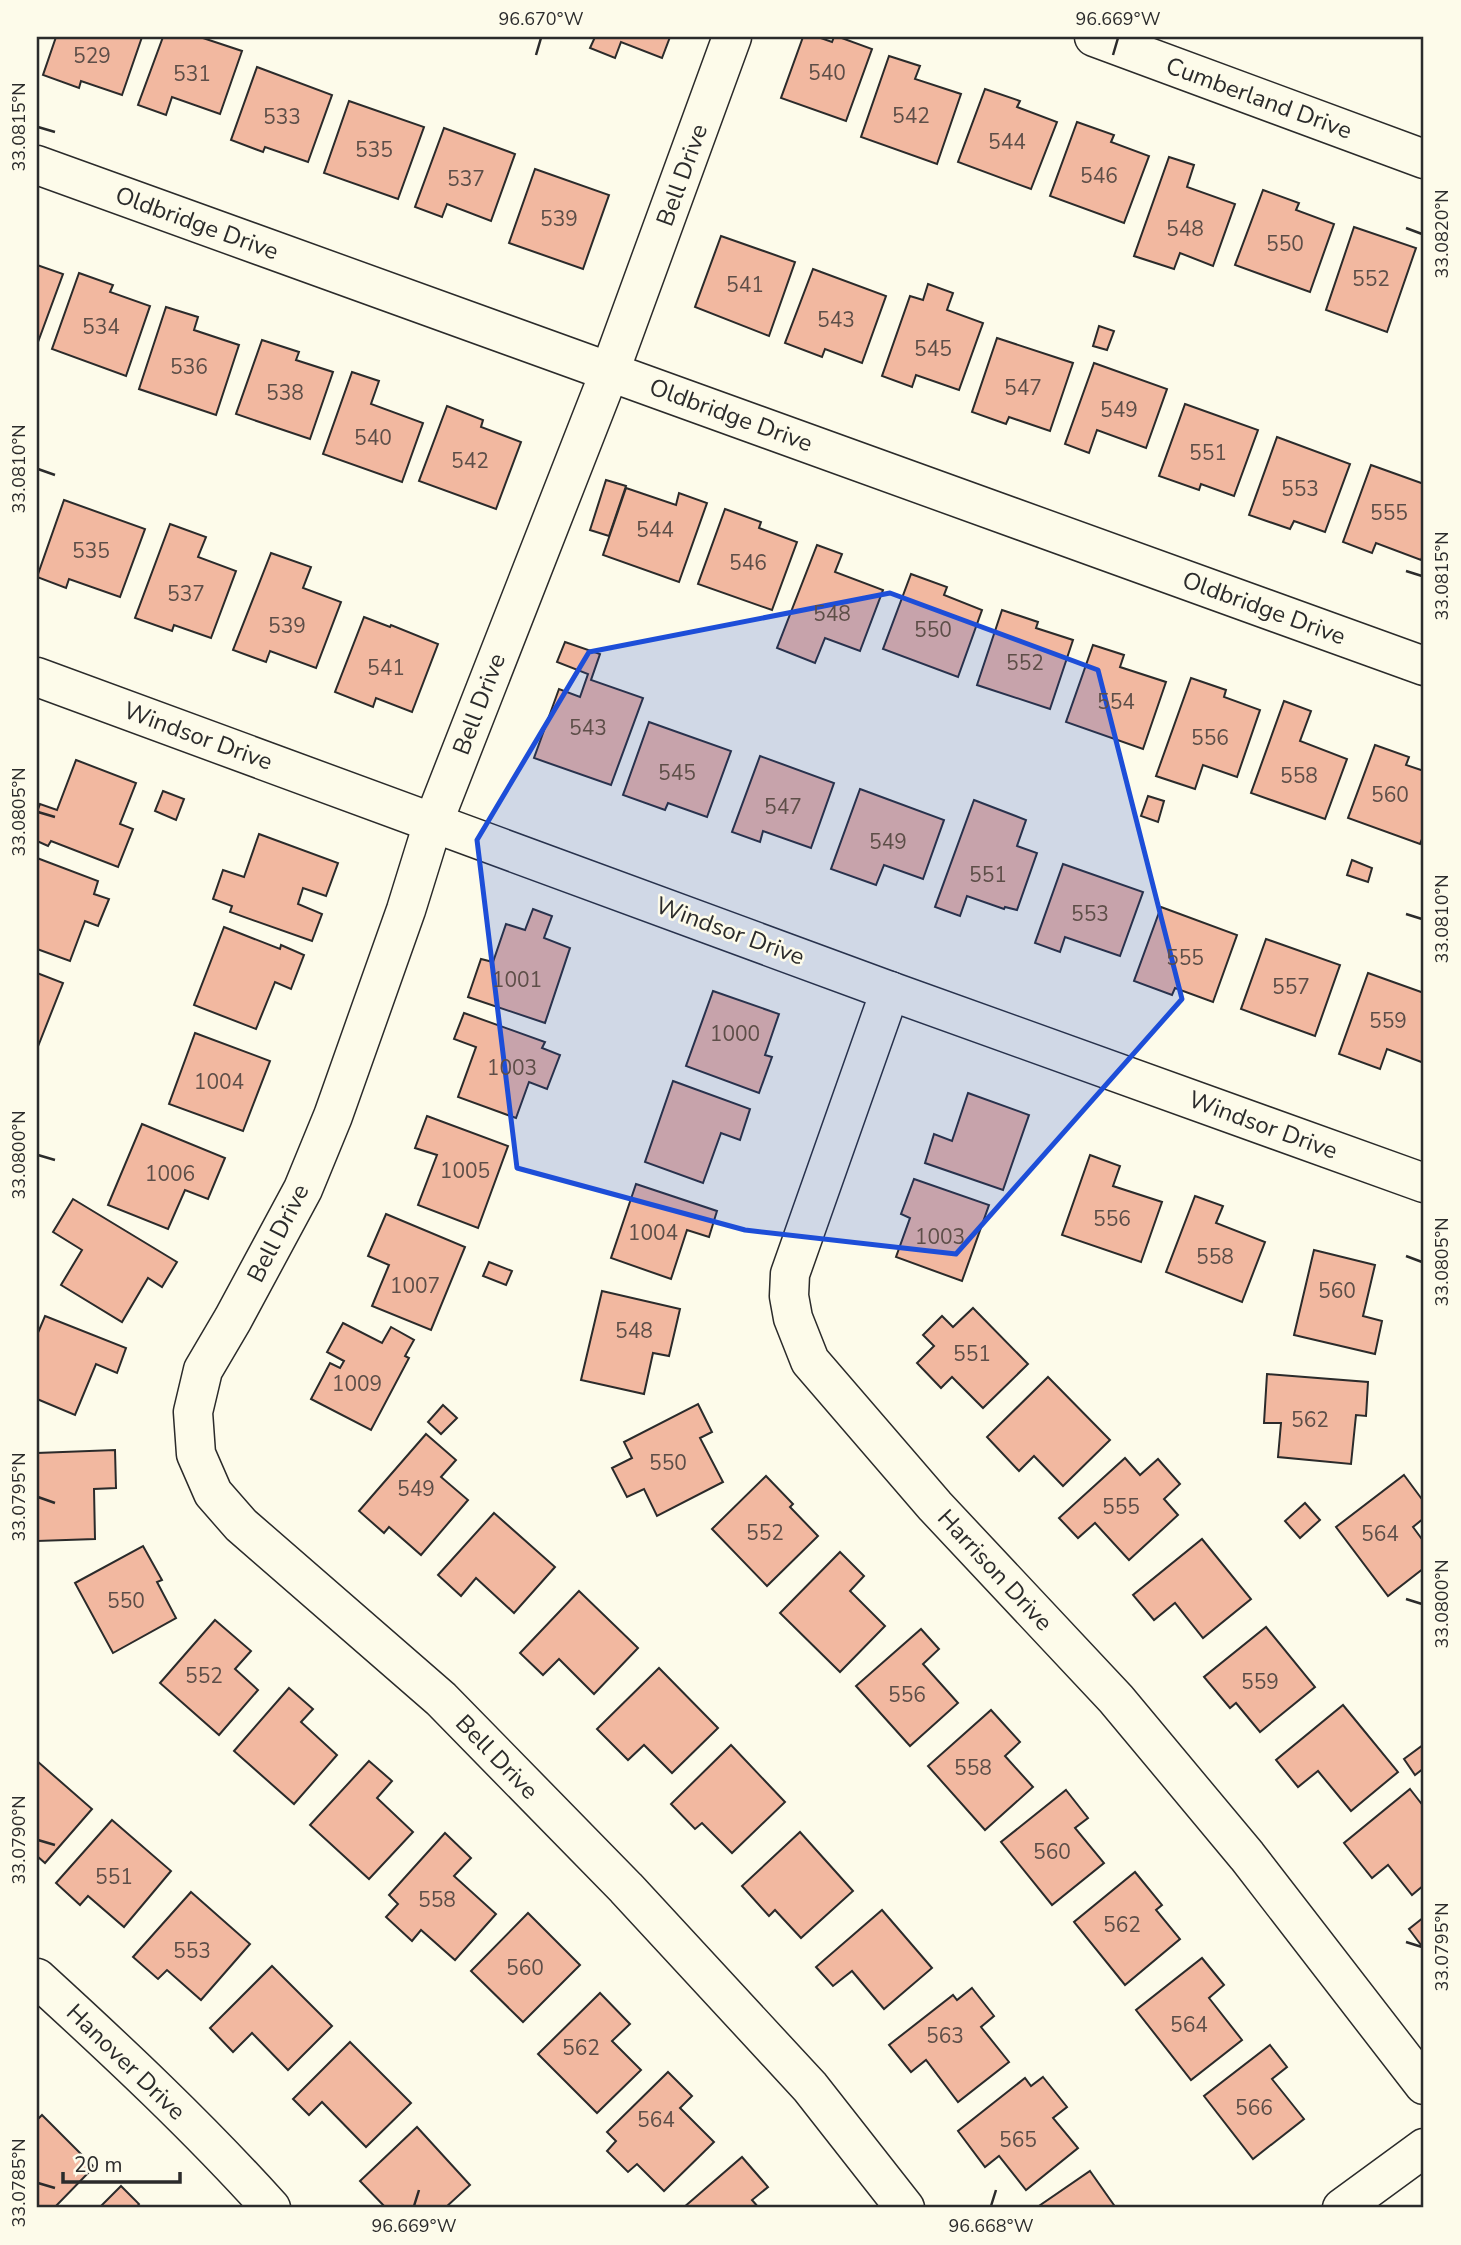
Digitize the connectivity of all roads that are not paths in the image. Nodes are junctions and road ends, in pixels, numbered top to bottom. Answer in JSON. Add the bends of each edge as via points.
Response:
{"nodes":[{"id":1,"x":732,"y":37,"type":"edge"},
{"id":2,"x":1094,"y":37,"type":"edge"},
{"id":3,"x":1424,"y":159,"type":"edge"},
{"id":4,"x":37,"y":165,"type":"edge"},
{"id":5,"x":610,"y":371,"type":"junction"},
{"id":6,"x":1424,"y":666,"type":"edge"},
{"id":7,"x":37,"y":677,"type":"edge"},
{"id":8,"x":433,"y":823,"type":"junction"},
{"id":9,"x":890,"y":991,"type":"junction"},
{"id":10,"x":1424,"y":1183,"type":"edge"},
{"id":11,"x":37,"y":1978,"type":"edge"},
{"id":12,"x":1424,"y":2085,"type":"edge"},
{"id":13,"x":1424,"y":2148,"type":"edge"},
{"id":14,"x":271,"y":2208,"type":"edge"},
{"id":15,"x":905,"y":2208,"type":"edge"},
{"id":16,"x":1342,"y":2208,"type":"edge"}],
"edges":[{"from":1,"to":5,"type":"street","name":"Bell Drive"},
{"from":2,"to":3,"type":"street","name":"Cumberland Drive"},
{"from":4,"to":5,"type":"street","name":"Oldbridge Drive"},
{"from":5,"to":6,"type":"street","name":"Oldbridge Drive"},
{"from":5,"to":8,"type":"street","name":"Bell Drive"},
{"from":7,"to":8,"type":"street","name":"Windsor Drive"},
{"from":8,"to":9,"type":"street","name":"Windsor Drive"},
{"from":8,"to":15,"type":"street","name":"Bell Drive","via":[[407,910],[308,1177],[203,1370],[193,1412],[196,1454],[213,1493],[241,1525],[441,1699],[616,1878],[810,2087]]},
{"from":9,"to":10,"type":"street","name":"Windsor Drive"},
{"from":9,"to":12,"type":"street","name":"Harrison Drive","via":[[790,1274],[793,1318],[810,1362],[935,1506],[1116,1699],[1247,1856]]},
{"from":11,"to":14,"type":"street","name":"Hanover Drive","via":[[113,2047]]},
{"from":13,"to":16,"type":"street"}]}
